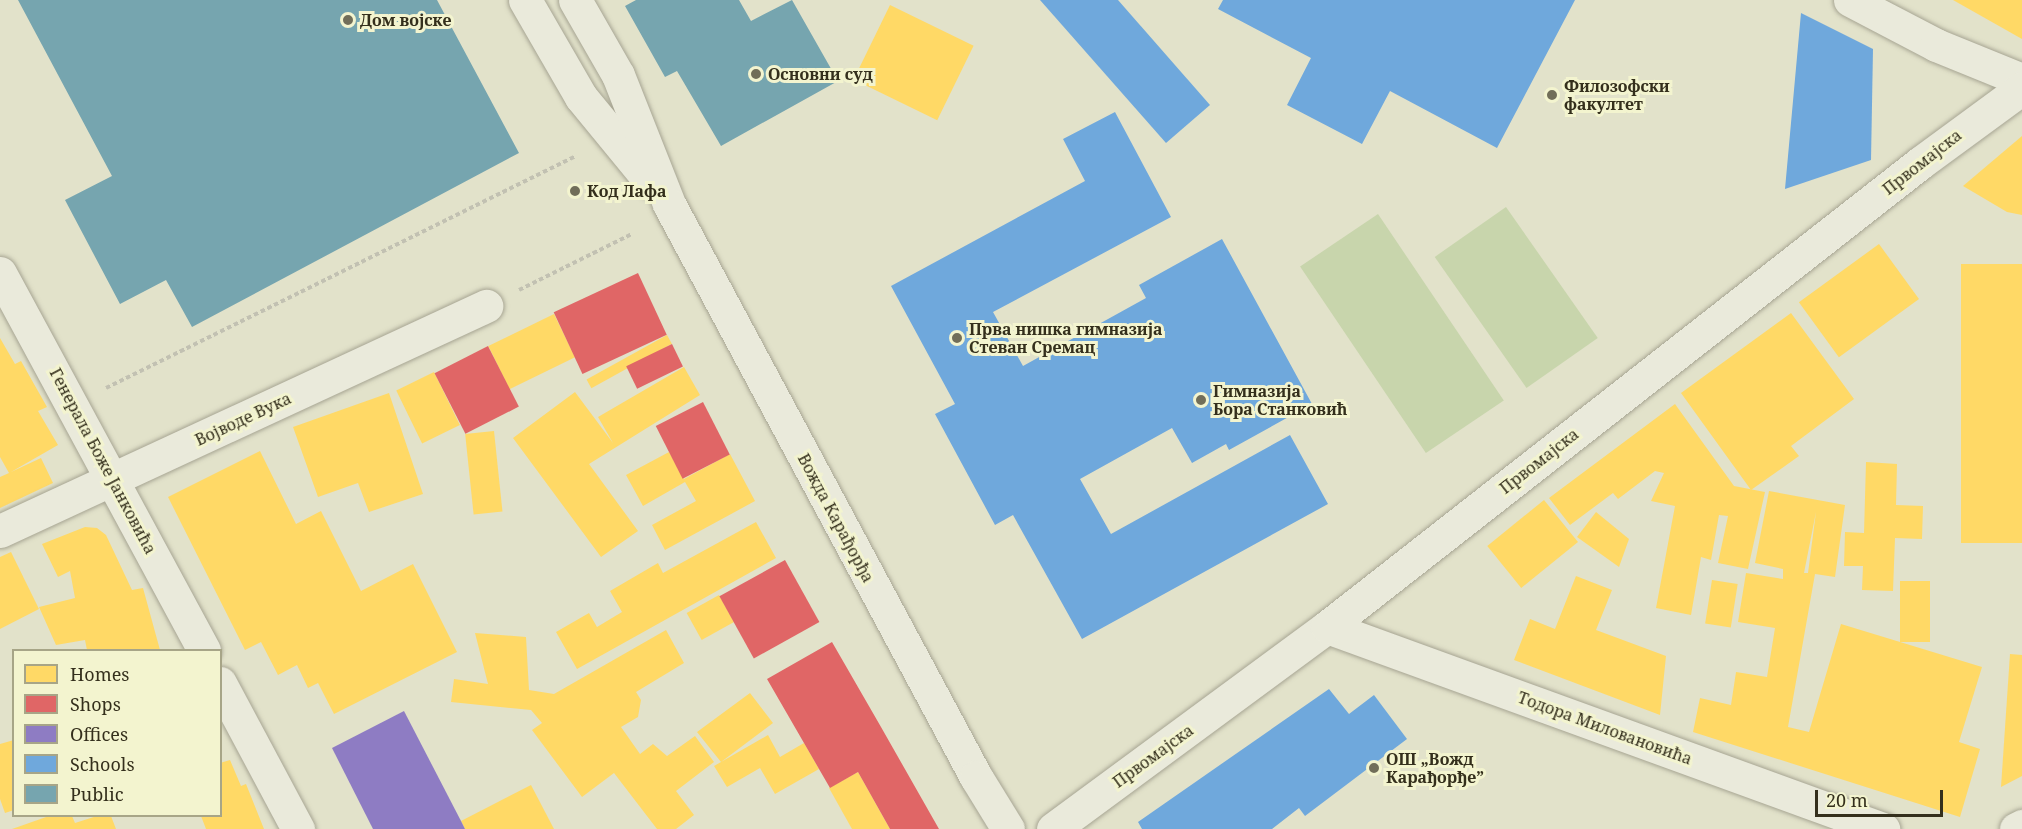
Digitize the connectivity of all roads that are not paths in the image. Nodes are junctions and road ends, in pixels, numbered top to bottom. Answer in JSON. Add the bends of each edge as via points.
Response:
{"nodes":[{"id":1,"x":525,"y":0,"type":"edge"},
{"id":2,"x":575,"y":0,"type":"edge"},
{"id":3,"x":1850,"y":0,"type":"edge"},
{"id":4,"x":2022,"y":80,"type":"edge"},
{"id":5,"x":2022,"y":88,"type":"edge"},
{"id":6,"x":669,"y":204,"type":"junction"},
{"id":7,"x":0,"y":273,"type":"edge"},
{"id":8,"x":486,"y":306,"type":"road end"},
{"id":9,"x":113,"y":479,"type":"junction"},
{"id":10,"x":0,"y":531,"type":"edge"},
{"id":11,"x":1327,"y":627,"type":"junction"},
{"id":12,"x":203,"y":649,"type":"edge"},
{"id":13,"x":222,"y":687,"type":"edge"},
{"id":14,"x":2022,"y":826,"type":"edge"},
{"id":15,"x":298,"y":829,"type":"edge"},
{"id":16,"x":1008,"y":829,"type":"edge"},
{"id":17,"x":1053,"y":829,"type":"edge"},
{"id":18,"x":1883,"y":829,"type":"edge"},
{"id":19,"x":2016,"y":829,"type":"edge"}],
"edges":[{"from":1,"to":6,"type":"street","name":"Вожда Карађорђа","via":[[582,97]]},
{"from":2,"to":6,"type":"street","name":"Вожда Карађорђа","via":[[618,75]]},
{"from":3,"to":4,"type":"street","via":[[1936,45]]},
{"from":5,"to":11,"type":"street","name":"Првомајска"},
{"from":6,"to":16,"type":"street","name":"Вожда Карађорђа","via":[[976,777]]},
{"from":7,"to":9,"type":"street","name":"Генерала Боже Јанковића"},
{"from":8,"to":9,"type":"street","name":"Војводе Вука"},
{"from":9,"to":10,"type":"street","name":"Војводе Вука"},
{"from":9,"to":12,"type":"street","name":"Генерала Боже Јанковића"},
{"from":11,"to":17,"type":"street","name":"Првомајска"},
{"from":11,"to":18,"type":"street","name":"Тодора Миловановића"},
{"from":13,"to":15,"type":"street"},
{"from":14,"to":19,"type":"street"}]}
